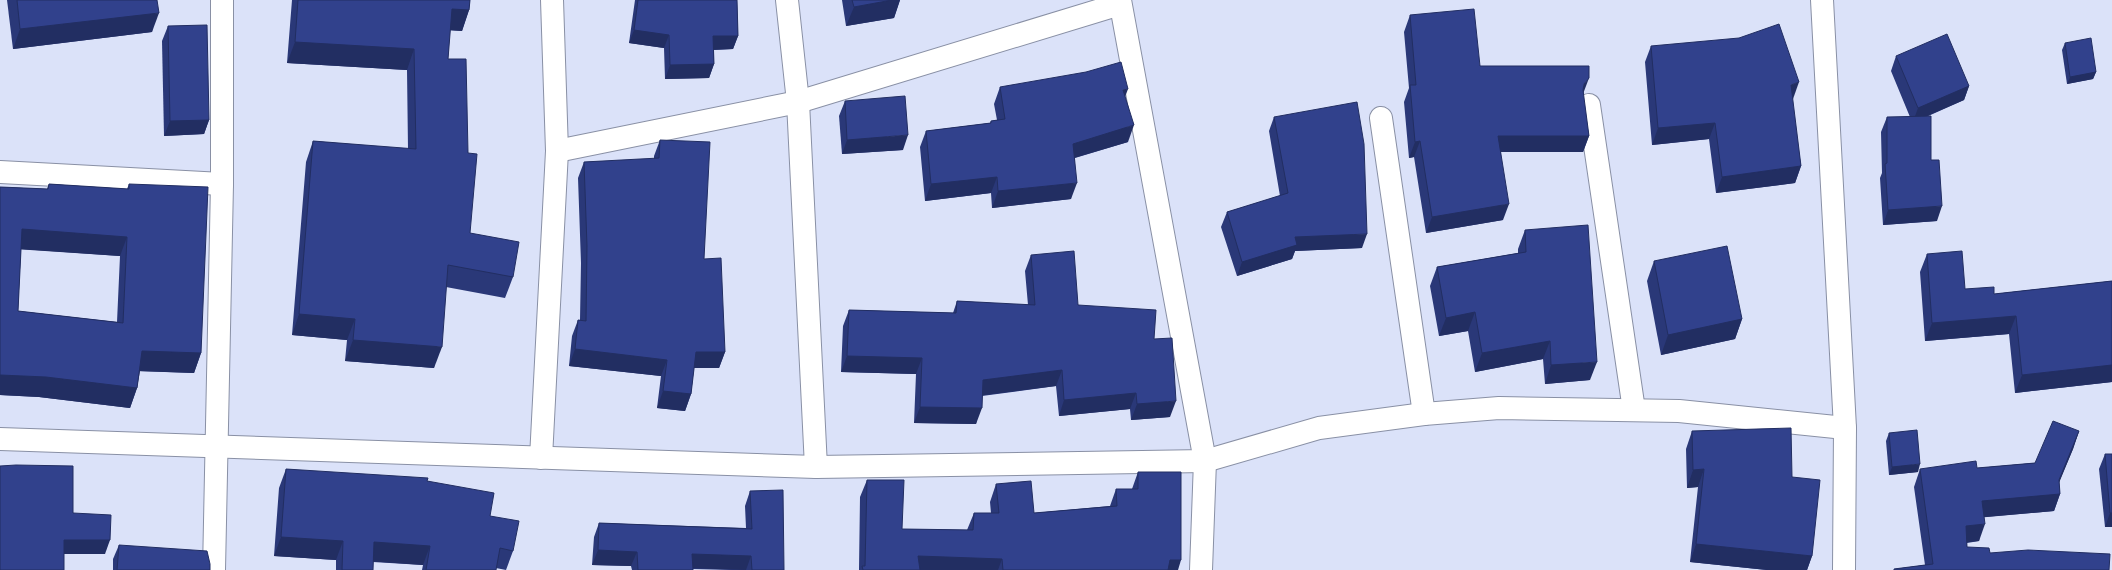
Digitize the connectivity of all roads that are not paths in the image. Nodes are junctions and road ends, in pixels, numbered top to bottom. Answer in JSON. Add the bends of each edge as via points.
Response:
{"nodes":[{"id":1,"x":222,"y":0,"type":"edge"},
{"id":2,"x":552,"y":0,"type":"edge"},
{"id":3,"x":787,"y":0,"type":"edge"},
{"id":4,"x":1822,"y":0,"type":"edge"},
{"id":5,"x":1120,"y":2,"type":"edge"},
{"id":6,"x":798,"y":102,"type":"junction"},
{"id":7,"x":1589,"y":105,"type":"dead end"},
{"id":8,"x":1381,"y":118,"type":"dead end"},
{"id":9,"x":557,"y":151,"type":"junction"},
{"id":10,"x":0,"y":172,"type":"edge"},
{"id":11,"x":222,"y":184,"type":"junction"},
{"id":12,"x":1634,"y":410,"type":"junction"},
{"id":13,"x":1424,"y":414,"type":"junction"},
{"id":14,"x":1845,"y":428,"type":"junction"},
{"id":15,"x":0,"y":439,"type":"edge"},
{"id":16,"x":217,"y":447,"type":"junction"},
{"id":17,"x":541,"y":458,"type":"junction"},
{"id":18,"x":1205,"y":461,"type":"junction"},
{"id":19,"x":816,"y":467,"type":"junction"},
{"id":20,"x":214,"y":570,"type":"edge"},
{"id":21,"x":1201,"y":570,"type":"edge"},
{"id":22,"x":1844,"y":570,"type":"edge"}],
"edges":[{"from":1,"to":11,"type":"street"},
{"from":2,"to":9,"type":"street"},
{"from":3,"to":6,"type":"street"},
{"from":4,"to":14,"type":"street"},
{"from":5,"to":6,"type":"street"},
{"from":5,"to":18,"type":"street"},
{"from":6,"to":9,"type":"street"},
{"from":6,"to":19,"type":"street"},
{"from":7,"to":12,"type":"street"},
{"from":8,"to":13,"type":"street"},
{"from":9,"to":17,"type":"street"},
{"from":10,"to":11,"type":"street"},
{"from":11,"to":16,"type":"street"},
{"from":12,"to":13,"type":"street","via":[[1499,408]]},
{"from":12,"to":14,"type":"street","via":[[1679,411]]},
{"from":13,"to":18,"type":"street","via":[[1319,428]]},
{"from":14,"to":22,"type":"street"},
{"from":15,"to":16,"type":"street"},
{"from":16,"to":17,"type":"street"},
{"from":16,"to":20,"type":"street"},
{"from":17,"to":19,"type":"street"},
{"from":18,"to":19,"type":"street"},
{"from":18,"to":21,"type":"street"}]}
